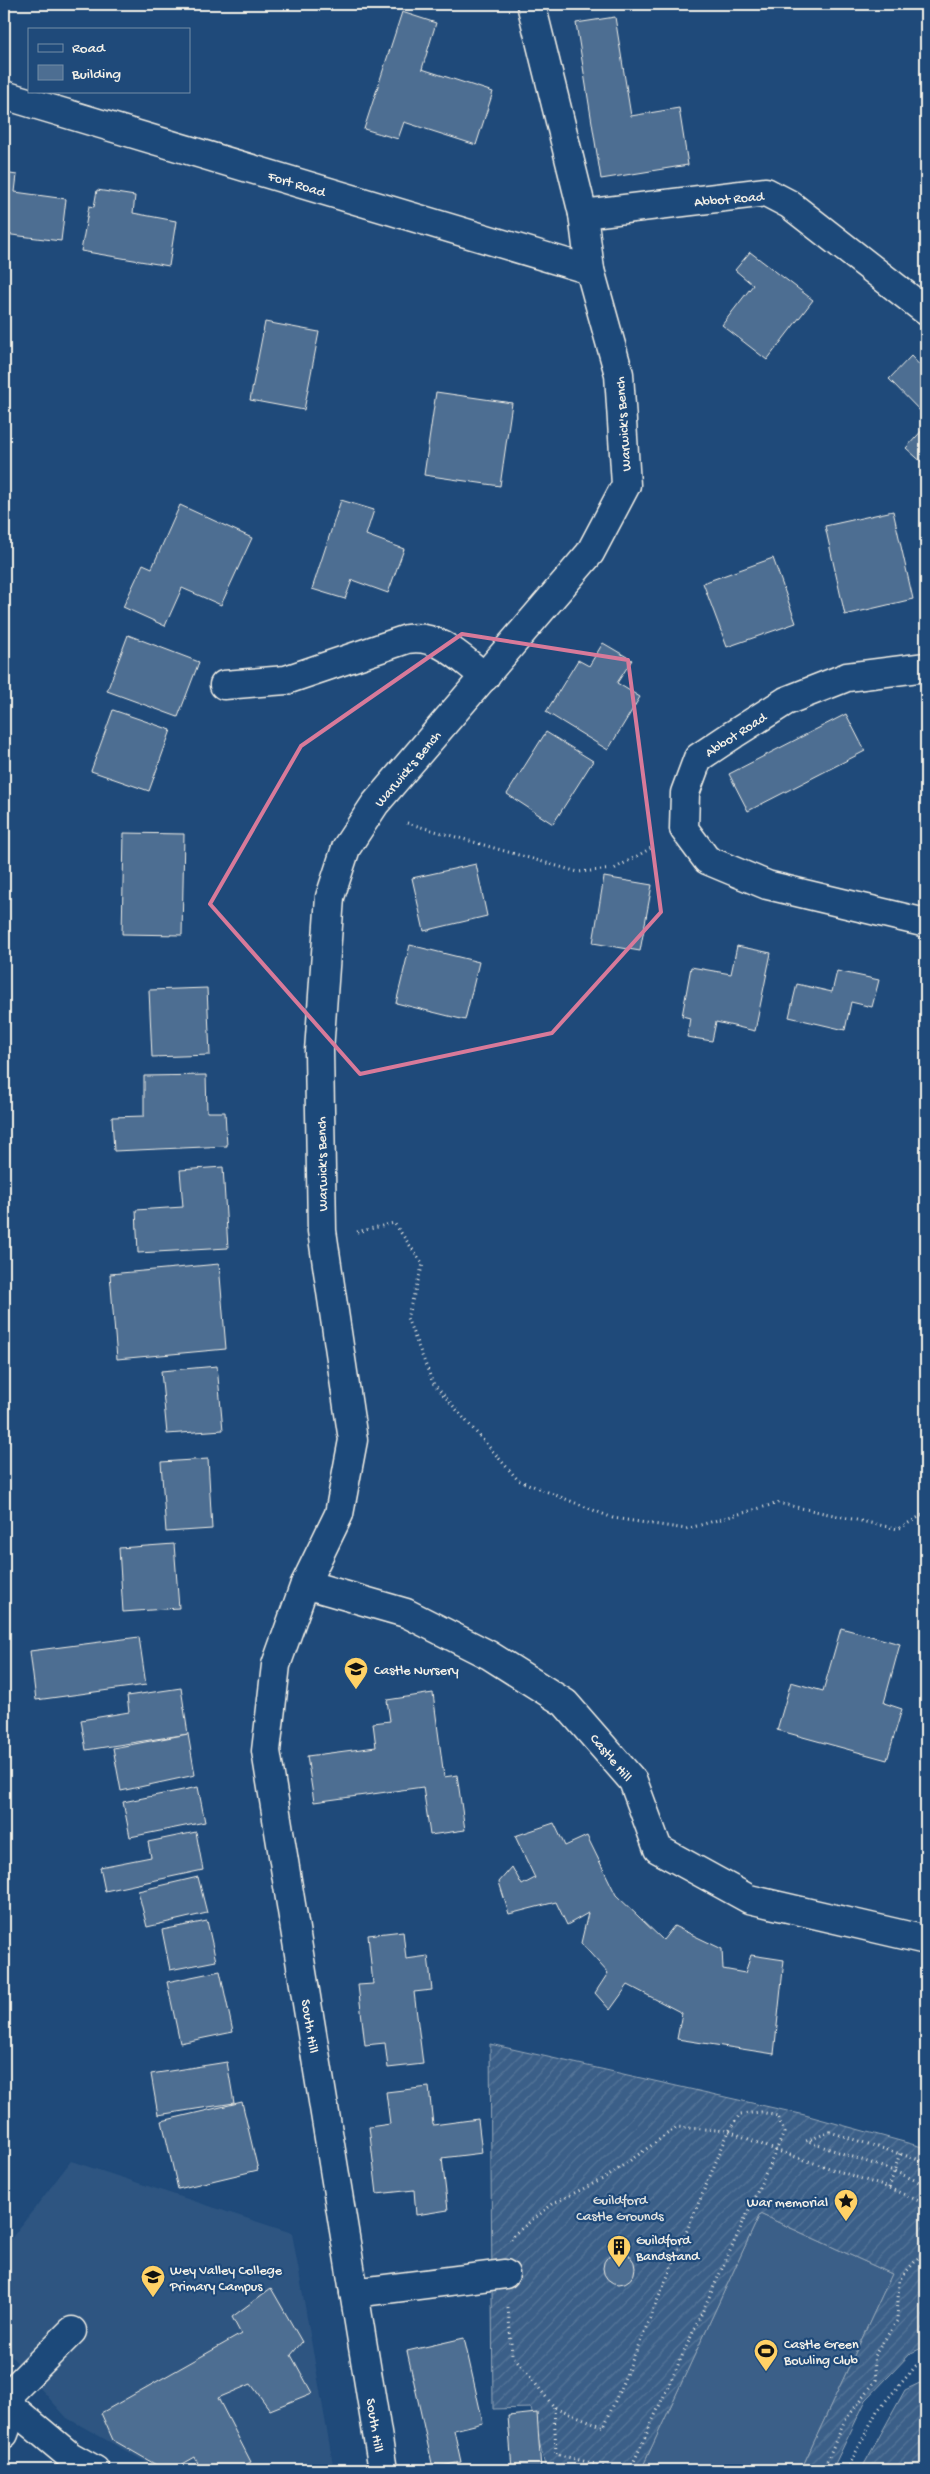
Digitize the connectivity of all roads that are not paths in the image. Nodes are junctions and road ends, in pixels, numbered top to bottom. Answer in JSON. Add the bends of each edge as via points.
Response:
{"nodes":[{"id":1,"x":531,"y":4,"type":"edge"},
{"id":2,"x":4,"y":95,"type":"edge"},
{"id":3,"x":583,"y":214,"type":"junction"},
{"id":4,"x":590,"y":270,"type":"junction"},
{"id":5,"x":926,"y":311,"type":"edge"},
{"id":6,"x":926,"y":667,"type":"edge"},
{"id":7,"x":485,"y":677,"type":"junction"},
{"id":8,"x":224,"y":685,"type":"dead end"},
{"id":9,"x":926,"y":923,"type":"edge"},
{"id":10,"x":304,"y":1584,"type":"junction"},
{"id":11,"x":926,"y":1940,"type":"edge"},
{"id":12,"x":504,"y":2274,"type":"road end"},
{"id":13,"x":354,"y":2293,"type":"junction"},
{"id":14,"x":72,"y":2331,"type":"dead end"},
{"id":15,"x":6,"y":2411,"type":"edge"},
{"id":16,"x":95,"y":2470,"type":"edge"},
{"id":17,"x":383,"y":2470,"type":"edge"}],
"edges":[{"from":1,"to":3,"type":"street","name":"Warwick's Bench"},
{"from":2,"to":4,"type":"street","name":"Fort Road"},
{"from":3,"to":4,"type":"street","name":"Warwick's Bench"},
{"from":3,"to":5,"type":"street","name":"Abbot Road","via":[[766,192],[789,204]]},
{"from":4,"to":7,"type":"street","name":"Warwick's Bench","via":[[619,374],[626,485],[590,553]]},
{"from":6,"to":9,"type":"street","name":"Abbot Road","via":[[847,677],[786,701],[698,758],[685,793],[684,829],[706,860],[767,885]]},
{"from":7,"to":8,"type":"street","via":[[439,643],[420,636],[286,680]]},
{"from":7,"to":10,"type":"street","name":"Warwick's Bench","via":[[375,804],[346,848],[330,897],[319,1051],[322,1231],[353,1440],[339,1514]]},
{"from":10,"to":11,"type":"street","name":"Castle Hill","via":[[406,1614],[489,1656],[565,1703],[634,1781],[658,1849],[750,1899]]},
{"from":10,"to":13,"type":"street","name":"South Hill","via":[[276,1665],[266,1751]]},
{"from":12,"to":13,"type":"street"},
{"from":13,"to":17,"type":"street","name":"South Hill"},
{"from":14,"to":15,"type":"street"},
{"from":15,"to":16,"type":"street"}]}
